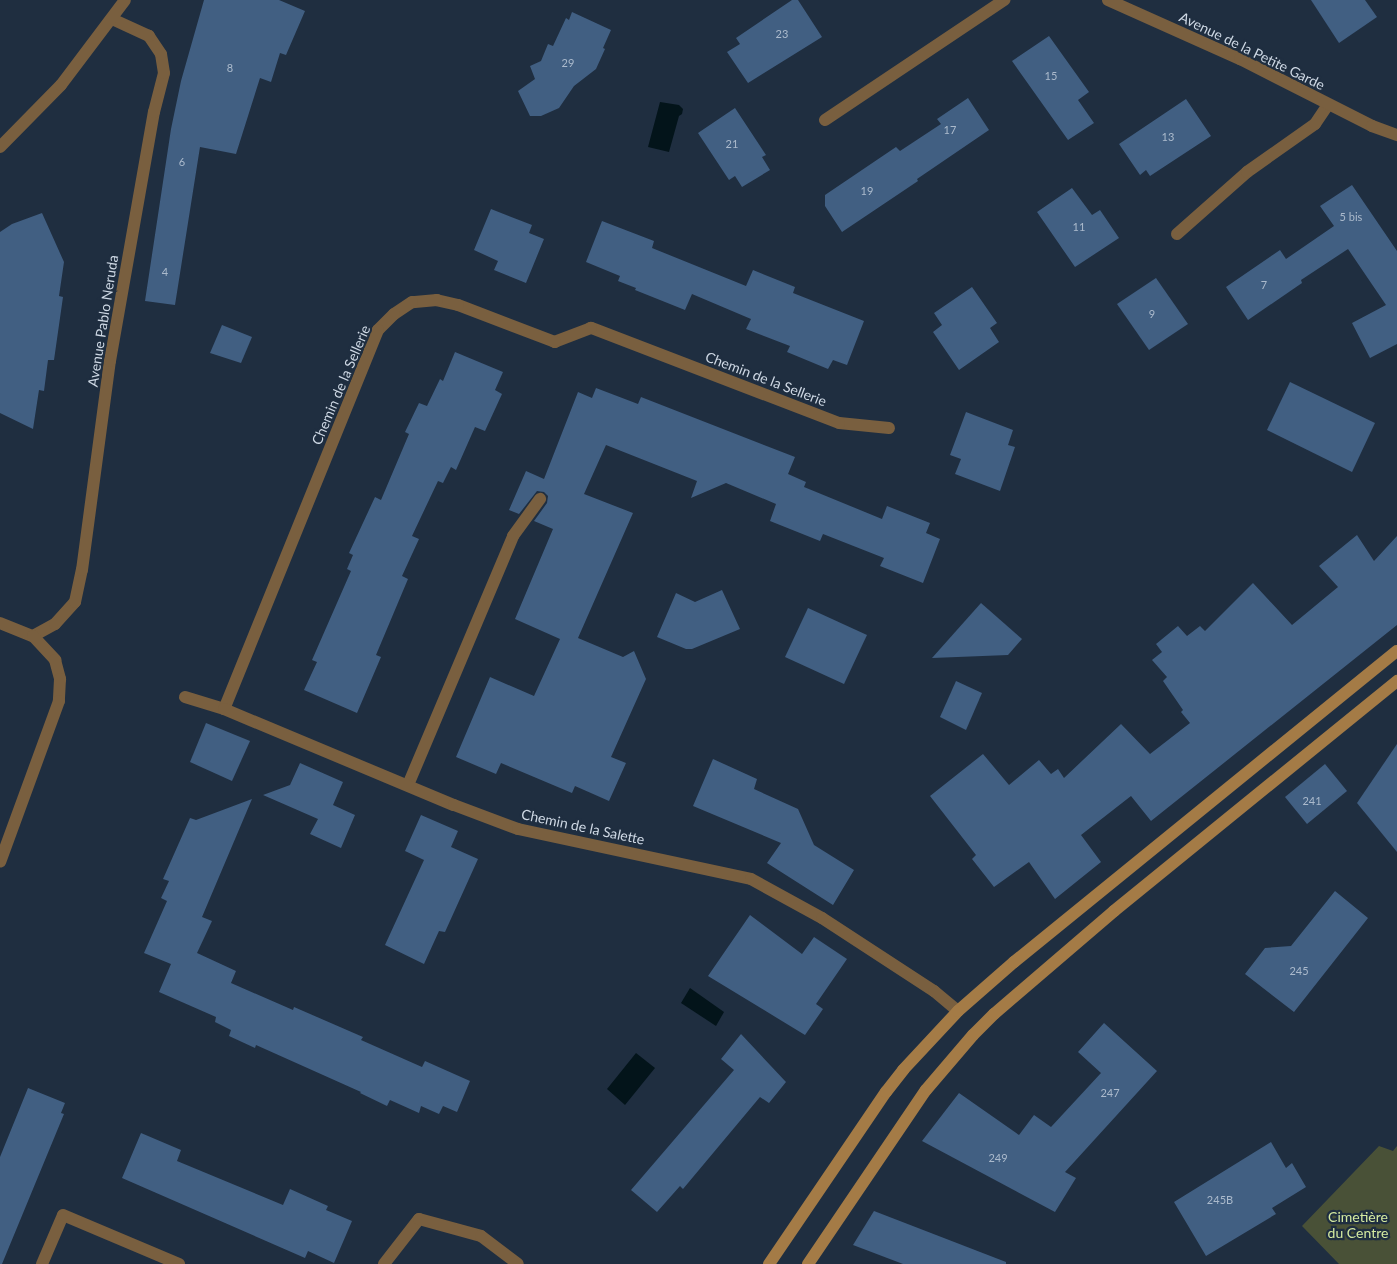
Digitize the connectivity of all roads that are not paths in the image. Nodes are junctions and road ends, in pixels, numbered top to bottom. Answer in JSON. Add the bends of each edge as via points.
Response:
{"nodes":[{"id":1,"x":125,"y":0,"type":"edge"},
{"id":2,"x":1004,"y":0,"type":"edge"},
{"id":3,"x":1108,"y":0,"type":"edge"},
{"id":4,"x":112,"y":19,"type":"junction"},
{"id":5,"x":1328,"y":105,"type":"junction"},
{"id":6,"x":825,"y":120,"type":"dead end"},
{"id":7,"x":1397,"y":135,"type":"edge"},
{"id":8,"x":0,"y":147,"type":"edge"},
{"id":9,"x":1177,"y":234,"type":"dead end"},
{"id":10,"x":889,"y":428,"type":"dead end"},
{"id":11,"x":540,"y":499,"type":"dead end"},
{"id":12,"x":0,"y":623,"type":"edge"},
{"id":13,"x":33,"y":636,"type":"junction"},
{"id":14,"x":1397,"y":651,"type":"edge"},
{"id":15,"x":1397,"y":681,"type":"edge"},
{"id":16,"x":185,"y":697,"type":"dead end"},
{"id":17,"x":224,"y":709,"type":"junction"},
{"id":18,"x":408,"y":785,"type":"junction"},
{"id":19,"x":0,"y":862,"type":"edge"},
{"id":20,"x":958,"y":1011,"type":"junction"},
{"id":21,"x":42,"y":1264,"type":"edge"},
{"id":22,"x":179,"y":1264,"type":"edge"},
{"id":23,"x":384,"y":1264,"type":"edge"},
{"id":24,"x":518,"y":1264,"type":"edge"},
{"id":25,"x":769,"y":1264,"type":"edge"},
{"id":26,"x":808,"y":1264,"type":"edge"}],
"edges":[{"from":1,"to":4,"type":"street"},
{"from":2,"to":6,"type":"street"},
{"from":3,"to":5,"type":"street","name":"Avenue de la Petite Garde","via":[[1240,60]]},
{"from":4,"to":8,"type":"street","via":[[61,85]]},
{"from":4,"to":13,"type":"street","name":"Avenue Pablo Neruda","via":[[150,36],[161,54],[164,73],[154,112],[110,361],[75,602],[55,624]]},
{"from":5,"to":7,"type":"street","name":"Avenue de la Petite Garde"},
{"from":5,"to":9,"type":"street","name":"Avenue de la Petite Garde","via":[[1315,124],[1247,172]]},
{"from":10,"to":17,"type":"street","name":"Chemin de la Sellerie","via":[[838,423],[591,328],[555,342],[458,305],[437,300],[412,302],[378,330]]},
{"from":11,"to":18,"type":"street","via":[[513,536]]},
{"from":12,"to":13,"type":"street"},
{"from":13,"to":19,"type":"street","via":[[55,660],[60,679],[59,701]]},
{"from":14,"to":20,"type":"main road"},
{"from":15,"to":26,"type":"main road","via":[[1114,911],[989,1019],[926,1090]]},
{"from":16,"to":17,"type":"street","name":"Chemin de la Salette"},
{"from":17,"to":18,"type":"street","name":"Chemin de la Salette"},
{"from":18,"to":20,"type":"street","name":"Chemin de la Salette","via":[[518,829],[751,879],[822,918],[934,991]]},
{"from":20,"to":25,"type":"main road","via":[[886,1092]]},
{"from":21,"to":22,"type":"street","via":[[63,1215]]},
{"from":23,"to":24,"type":"street","via":[[419,1219],[481,1236]]}]}
